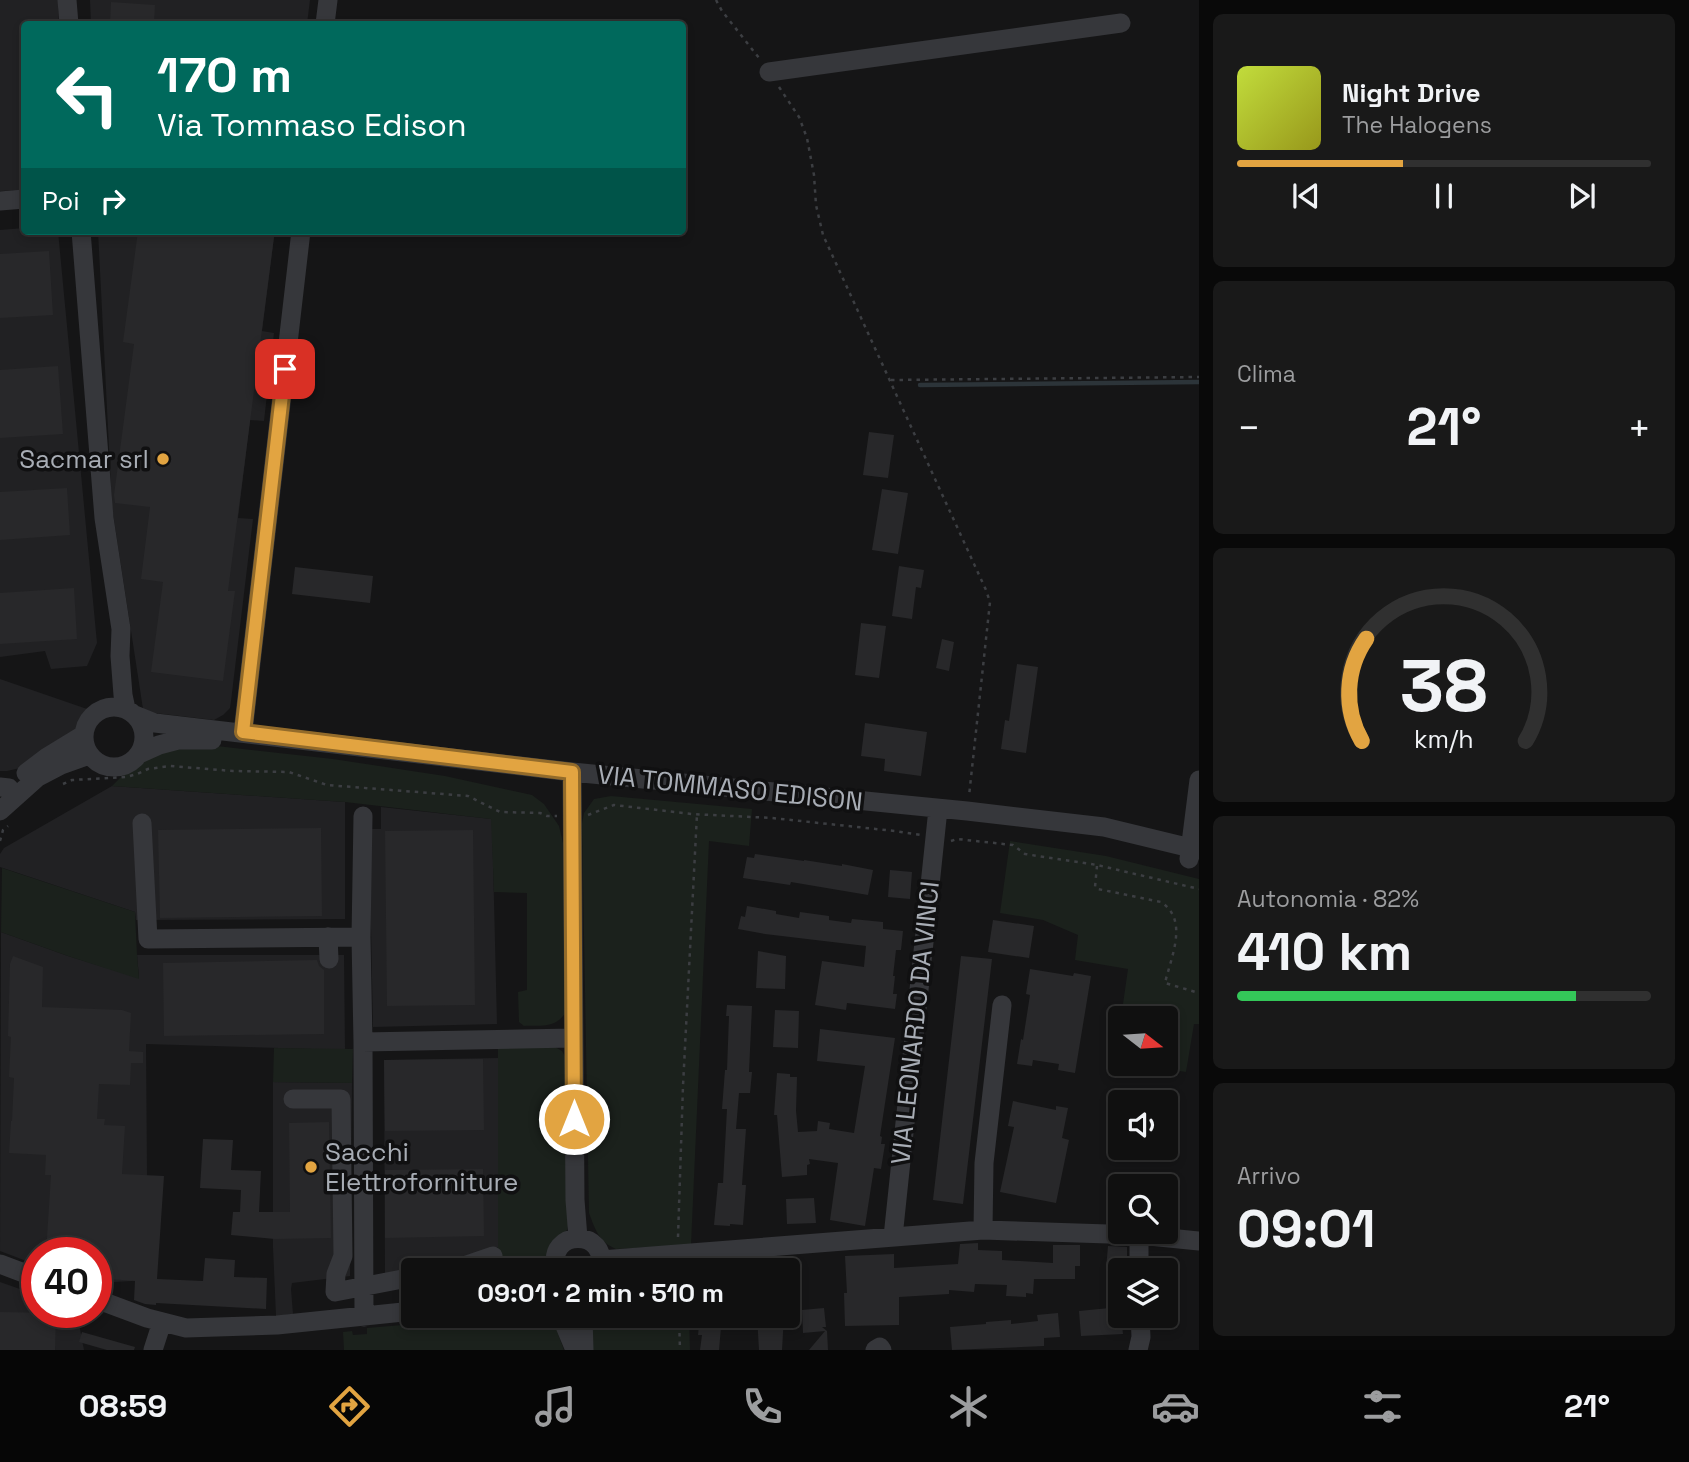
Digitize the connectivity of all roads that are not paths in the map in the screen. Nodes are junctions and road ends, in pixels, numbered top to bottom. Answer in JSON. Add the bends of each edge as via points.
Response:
{"nodes":[{"id":1,"x":67,"y":0,"type":"edge"},
{"id":2,"x":328,"y":0,"type":"edge"},
{"id":3,"x":69,"y":21,"type":"edge"},
{"id":4,"x":325,"y":21,"type":"edge"},
{"id":5,"x":1121,"y":23,"type":"dead end"},
{"id":6,"x":769,"y":72,"type":"road end"},
{"id":7,"x":21,"y":199,"type":"edge"},
{"id":8,"x":0,"y":201,"type":"edge"},
{"id":9,"x":81,"y":235,"type":"edge"},
{"id":10,"x":301,"y":235,"type":"edge"},
{"id":11,"x":120,"y":656,"type":"junction"},
{"id":12,"x":105,"y":707,"type":"junction"},
{"id":13,"x":130,"y":712,"type":"junction"},
{"id":14,"x":243,"y":732,"type":"junction"},
{"id":15,"x":83,"y":735,"type":"junction"},
{"id":16,"x":139,"y":754,"type":"junction"},
{"id":17,"x":89,"y":755,"type":"junction"},
{"id":18,"x":572,"y":779,"type":"junction"},
{"id":19,"x":1199,"y":780,"type":"edge"},
{"id":20,"x":3,"y":790,"type":"edge"},
{"id":21,"x":363,"y":816,"type":"dead end"},
{"id":22,"x":937,"y":816,"type":"junction"},
{"id":23,"x":6,"y":817,"type":"edge"},
{"id":24,"x":142,"y":823,"type":"dead end"},
{"id":25,"x":1194,"y":856,"type":"edge"},
{"id":26,"x":328,"y":937,"type":"junction"},
{"id":27,"x":362,"y":937,"type":"junction"},
{"id":28,"x":329,"y":959,"type":"dead end"},
{"id":29,"x":1002,"y":1005,"type":"dead end"},
{"id":30,"x":573,"y":1038,"type":"junction"},
{"id":31,"x":363,"y":1042,"type":"junction"},
{"id":32,"x":293,"y":1099,"type":"dead end"},
{"id":33,"x":984,"y":1230,"type":"junction"},
{"id":34,"x":1108,"y":1234,"type":"edge"},
{"id":35,"x":893,"y":1237,"type":"junction"},
{"id":36,"x":578,"y":1238,"type":"junction"},
{"id":37,"x":1178,"y":1239,"type":"edge"},
{"id":38,"x":1199,"y":1241,"type":"edge"},
{"id":39,"x":493,"y":1256,"type":"dead end"},
{"id":40,"x":487,"y":1258,"type":"edge"},
{"id":41,"x":556,"y":1258,"type":"edge"},
{"id":42,"x":598,"y":1258,"type":"edge"},
{"id":43,"x":650,"y":1258,"type":"edge"},
{"id":44,"x":0,"y":1264,"type":"edge"},
{"id":45,"x":21,"y":1272,"type":"edge"},
{"id":46,"x":401,"y":1279,"type":"edge"},
{"id":47,"x":364,"y":1287,"type":"junction"},
{"id":48,"x":112,"y":1305,"type":"edge"},
{"id":49,"x":401,"y":1312,"type":"edge"},
{"id":50,"x":364,"y":1317,"type":"junction"},
{"id":51,"x":162,"y":1322,"type":"junction"},
{"id":52,"x":566,"y":1328,"type":"edge"},
{"id":53,"x":583,"y":1328,"type":"edge"},
{"id":54,"x":1141,"y":1328,"type":"edge"},
{"id":55,"x":153,"y":1350,"type":"edge"},
{"id":56,"x":575,"y":1350,"type":"edge"},
{"id":57,"x":584,"y":1350,"type":"edge"},
{"id":58,"x":875,"y":1350,"type":"edge"},
{"id":59,"x":882,"y":1350,"type":"edge"},
{"id":60,"x":1138,"y":1350,"type":"edge"}],
"edges":[{"from":1,"to":3,"type":"street"},
{"from":2,"to":4,"type":"street"},
{"from":5,"to":6,"type":"street"},
{"from":7,"to":8,"type":"street"},
{"from":9,"to":11,"type":"street"},
{"from":10,"to":14,"type":"street"},
{"from":11,"to":12,"type":"street"},
{"from":11,"to":13,"type":"street","via":[[123,695]]},
{"from":12,"to":13,"type":"street"},
{"from":12,"to":15,"type":"street","via":[[90,718]]},
{"from":13,"to":14,"type":"street","name":"VIA TOMMASO EDISON","via":[[155,723]]},
{"from":13,"to":16,"type":"street","via":[[143,729]]},
{"from":14,"to":18,"type":"street","name":"VIA TOMMASO EDISON"},
{"from":15,"to":17,"type":"street"},
{"from":15,"to":20,"type":"street"},
{"from":16,"to":17,"type":"street","via":[[114,768]]},
{"from":16,"to":18,"type":"street","name":"VIA TOMMASO EDISON","via":[[178,740],[212,740]]},
{"from":17,"to":23,"type":"street","via":[[38,778]]},
{"from":18,"to":22,"type":"street","name":"VIA TOMMASO EDISON"},
{"from":18,"to":30,"type":"street"},
{"from":19,"to":25,"type":"street"},
{"from":21,"to":27,"type":"street"},
{"from":22,"to":25,"type":"street","name":"VIA TOMMASO EDISON"},
{"from":22,"to":25,"type":"street","name":"VIA TOMMASO EDISON","via":[[967,811],[1104,827]]},
{"from":22,"to":35,"type":"street","name":"VIA LEONARDO DA VINCI"},
{"from":24,"to":26,"type":"street","via":[[148,939]]},
{"from":26,"to":27,"type":"street"},
{"from":26,"to":28,"type":"street"},
{"from":27,"to":31,"type":"street"},
{"from":29,"to":33,"type":"street","via":[[984,1163]]},
{"from":30,"to":31,"type":"street"},
{"from":30,"to":36,"type":"street"},
{"from":31,"to":47,"type":"street"},
{"from":32,"to":47,"type":"street","via":[[341,1099],[343,1256],[335,1292]]},
{"from":33,"to":34,"type":"street"},
{"from":33,"to":35,"type":"street"},
{"from":35,"to":43,"type":"street"},
{"from":36,"to":41,"type":"street","via":[[565,1242]]},
{"from":36,"to":42,"type":"street","via":[[596,1247]]},
{"from":37,"to":38,"type":"street"},
{"from":39,"to":40,"type":"street"},
{"from":44,"to":45,"type":"street"},
{"from":46,"to":47,"type":"street"},
{"from":47,"to":50,"type":"street"},
{"from":48,"to":51,"type":"street"},
{"from":49,"to":50,"type":"street"},
{"from":50,"to":51,"type":"street","via":[[233,1327],[186,1328]]},
{"from":51,"to":55,"type":"street"},
{"from":52,"to":56,"type":"street"},
{"from":53,"to":57,"type":"street"},
{"from":54,"to":60,"type":"street"},
{"from":58,"to":59,"type":"street"}]}
